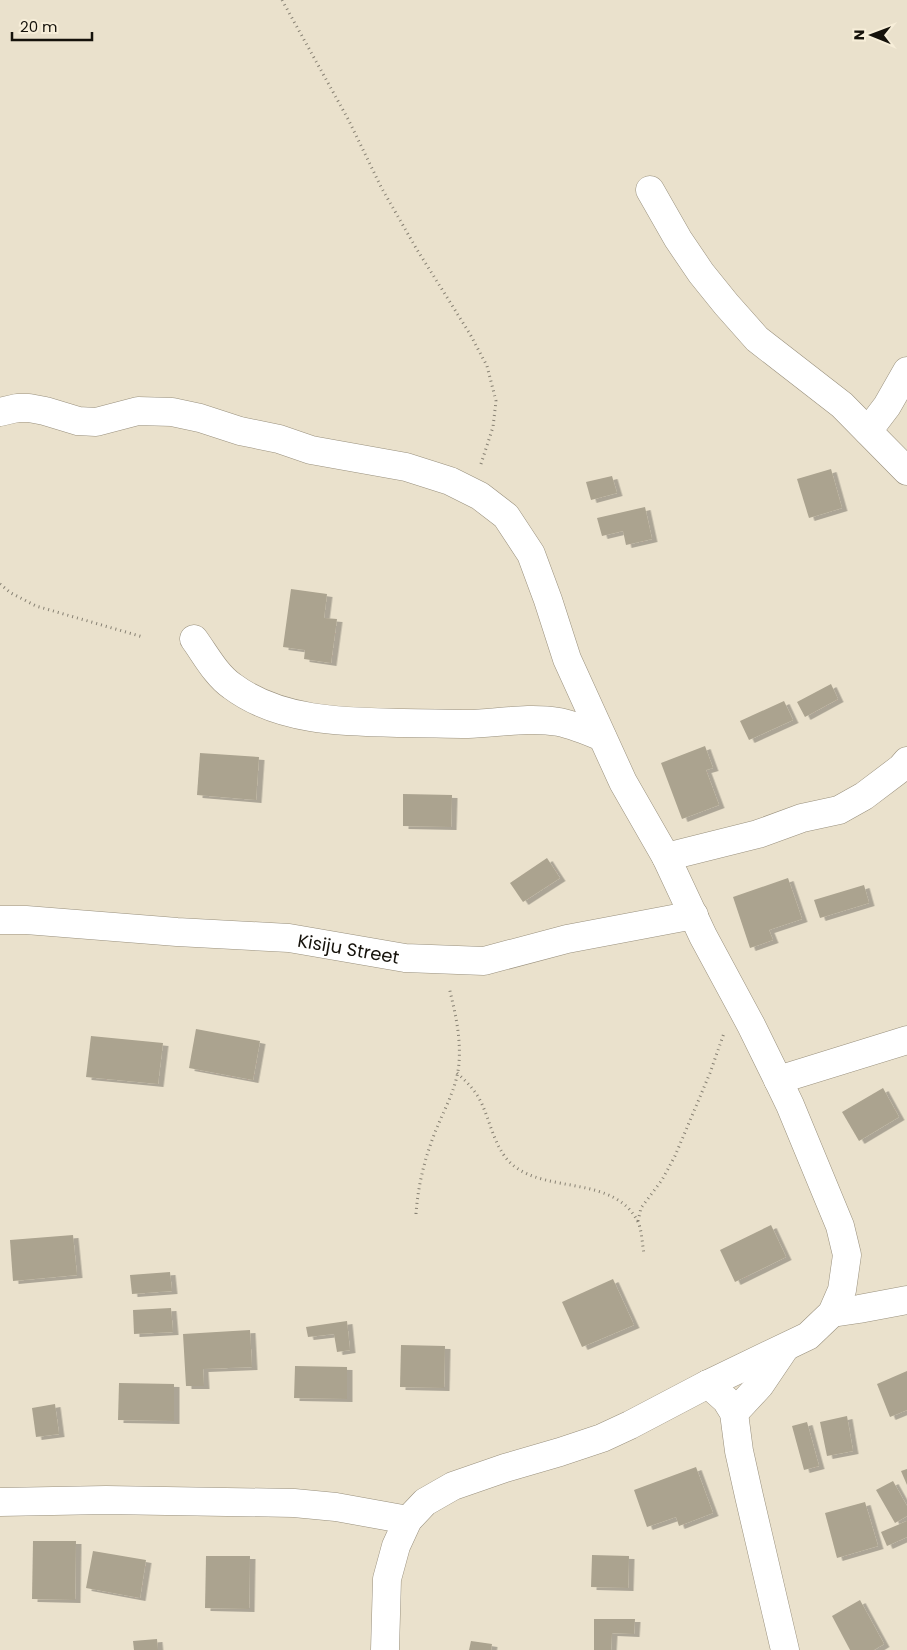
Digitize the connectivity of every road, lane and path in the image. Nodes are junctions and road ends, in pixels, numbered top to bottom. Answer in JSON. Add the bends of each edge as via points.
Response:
{"nodes":[{"id":1,"x":282,"y":0,"type":"edge"},
{"id":2,"x":650,"y":190,"type":"dead end"},
{"id":3,"x":907,"y":371,"type":"edge"},
{"id":4,"x":0,"y":412,"type":"edge"},
{"id":5,"x":868,"y":430,"type":"junction"},
{"id":6,"x":907,"y":471,"type":"edge"},
{"id":7,"x":471,"y":491,"type":"junction"},
{"id":8,"x":0,"y":584,"type":"edge"},
{"id":9,"x":142,"y":637,"type":"dead end"},
{"id":10,"x":194,"y":638,"type":"dead end"},
{"id":11,"x":602,"y":737,"type":"junction"},
{"id":12,"x":907,"y":761,"type":"edge"},
{"id":13,"x":666,"y":857,"type":"junction"},
{"id":14,"x":694,"y":915,"type":"junction"},
{"id":15,"x":0,"y":920,"type":"edge"},
{"id":16,"x":440,"y":960,"type":"junction"},
{"id":17,"x":738,"y":1000,"type":"junction"},
{"id":18,"x":907,"y":1040,"type":"edge"},
{"id":19,"x":457,"y":1073,"type":"junction"},
{"id":20,"x":778,"y":1080,"type":"junction"},
{"id":21,"x":416,"y":1214,"type":"dead end"},
{"id":22,"x":638,"y":1222,"type":"junction"},
{"id":23,"x":644,"y":1254,"type":"dead end"},
{"id":24,"x":907,"y":1300,"type":"edge"},
{"id":25,"x":832,"y":1312,"type":"junction"},
{"id":26,"x":785,"y":1348,"type":"junction"},
{"id":27,"x":708,"y":1384,"type":"junction"},
{"id":28,"x":734,"y":1413,"type":"junction"},
{"id":29,"x":0,"y":1502,"type":"edge"},
{"id":30,"x":408,"y":1520,"type":"junction"},
{"id":31,"x":385,"y":1650,"type":"edge"},
{"id":32,"x":785,"y":1650,"type":"edge"}],
"edges":[{"from":1,"to":7,"type":"path","via":[[348,119],[381,187],[487,366],[496,401],[493,427]]},
{"from":2,"to":5,"type":"street","via":[[701,272],[757,339],[842,405]]},
{"from":3,"to":5,"type":"street","via":[[887,406]]},
{"from":4,"to":7,"type":"street","via":[[29,408],[78,421],[96,422],[138,411],[172,412],[279,438],[311,450],[406,467]]},
{"from":5,"to":6,"type":"street"},
{"from":7,"to":11,"type":"street","via":[[506,516],[532,554],[566,659]]},
{"from":8,"to":9,"type":"path","via":[[36,606]]},
{"from":10,"to":11,"type":"street","via":[[230,685],[256,701],[287,711],[327,720],[465,724],[530,720],[558,722]]},
{"from":11,"to":13,"type":"street","via":[[623,782]]},
{"from":12,"to":13,"type":"street","via":[[864,796],[839,810]]},
{"from":13,"to":14,"type":"street"},
{"from":14,"to":16,"type":"street","name":"Kisiju Street","via":[[567,939],[484,961]]},
{"from":14,"to":17,"type":"street"},
{"from":15,"to":16,"type":"street","name":"Kisiju Street","via":[[289,938],[405,958]]},
{"from":16,"to":19,"type":"path","via":[[460,1035]]},
{"from":17,"to":20,"type":"street"},
{"from":17,"to":22,"type":"path","via":[[675,1156],[662,1180],[640,1208]]},
{"from":18,"to":20,"type":"street"},
{"from":19,"to":21,"type":"path","via":[[424,1163]]},
{"from":19,"to":22,"type":"path","via":[[481,1102],[504,1156],[514,1166],[535,1177],[591,1189],[615,1199],[630,1210]]},
{"from":20,"to":25,"type":"street","via":[[840,1226],[847,1255],[842,1290]]},
{"from":22,"to":23,"type":"path"},
{"from":24,"to":25,"type":"street"},
{"from":25,"to":26,"type":"street","via":[[808,1336]]},
{"from":26,"to":27,"type":"street"},
{"from":26,"to":28,"type":"street","via":[[760,1385]]},
{"from":27,"to":28,"type":"street","via":[[726,1400]]},
{"from":27,"to":30,"type":"street","via":[[602,1438],[452,1486],[425,1502]]},
{"from":28,"to":32,"type":"street","via":[[739,1451]]},
{"from":29,"to":30,"type":"street","via":[[294,1503]]},
{"from":30,"to":31,"type":"street","via":[[396,1546],[387,1579]]}]}
